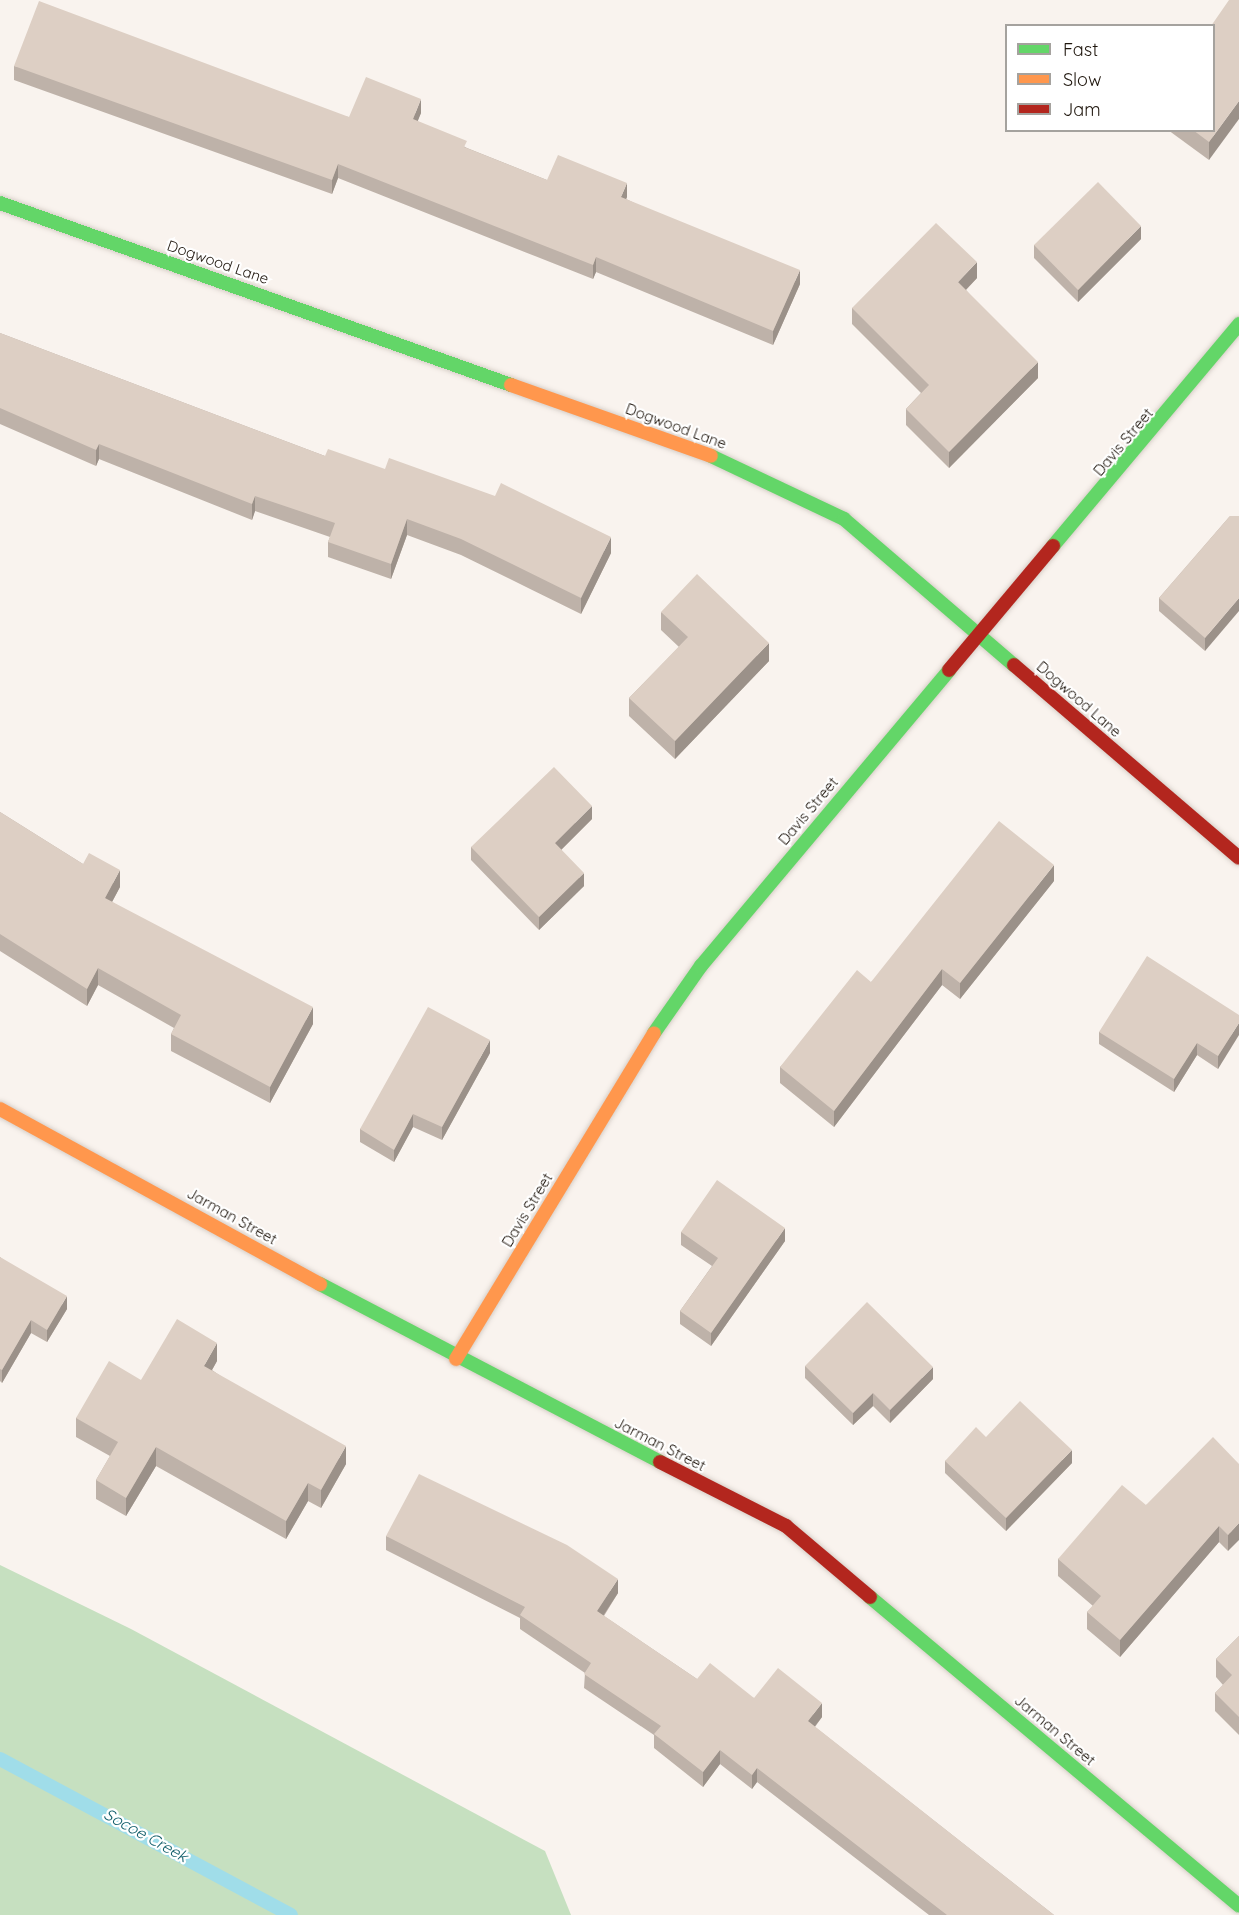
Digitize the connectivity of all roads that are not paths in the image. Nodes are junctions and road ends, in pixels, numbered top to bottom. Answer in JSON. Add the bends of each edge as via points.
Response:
{"nodes":[{"id":1,"x":0,"y":203,"type":"edge"},
{"id":2,"x":1239,"y":324,"type":"edge"},
{"id":3,"x":982,"y":637,"type":"junction"},
{"id":4,"x":1239,"y":858,"type":"edge"},
{"id":5,"x":0,"y":1109,"type":"edge"},
{"id":6,"x":456,"y":1359,"type":"junction"},
{"id":7,"x":1239,"y":1906,"type":"edge"}],
"edges":[{"from":1,"to":3,"type":"street","name":"Dogwood Lane","via":[[739,466],[844,519]]},
{"from":2,"to":3,"type":"street","name":"Davis Street"},
{"from":3,"to":4,"type":"street","name":"Dogwood Lane"},
{"from":3,"to":6,"type":"street","name":"Davis Street","via":[[701,966],[624,1077]]},
{"from":5,"to":6,"type":"street","name":"Jarman Street"},
{"from":6,"to":7,"type":"street","name":"Jarman Street","via":[[786,1526]]}]}
